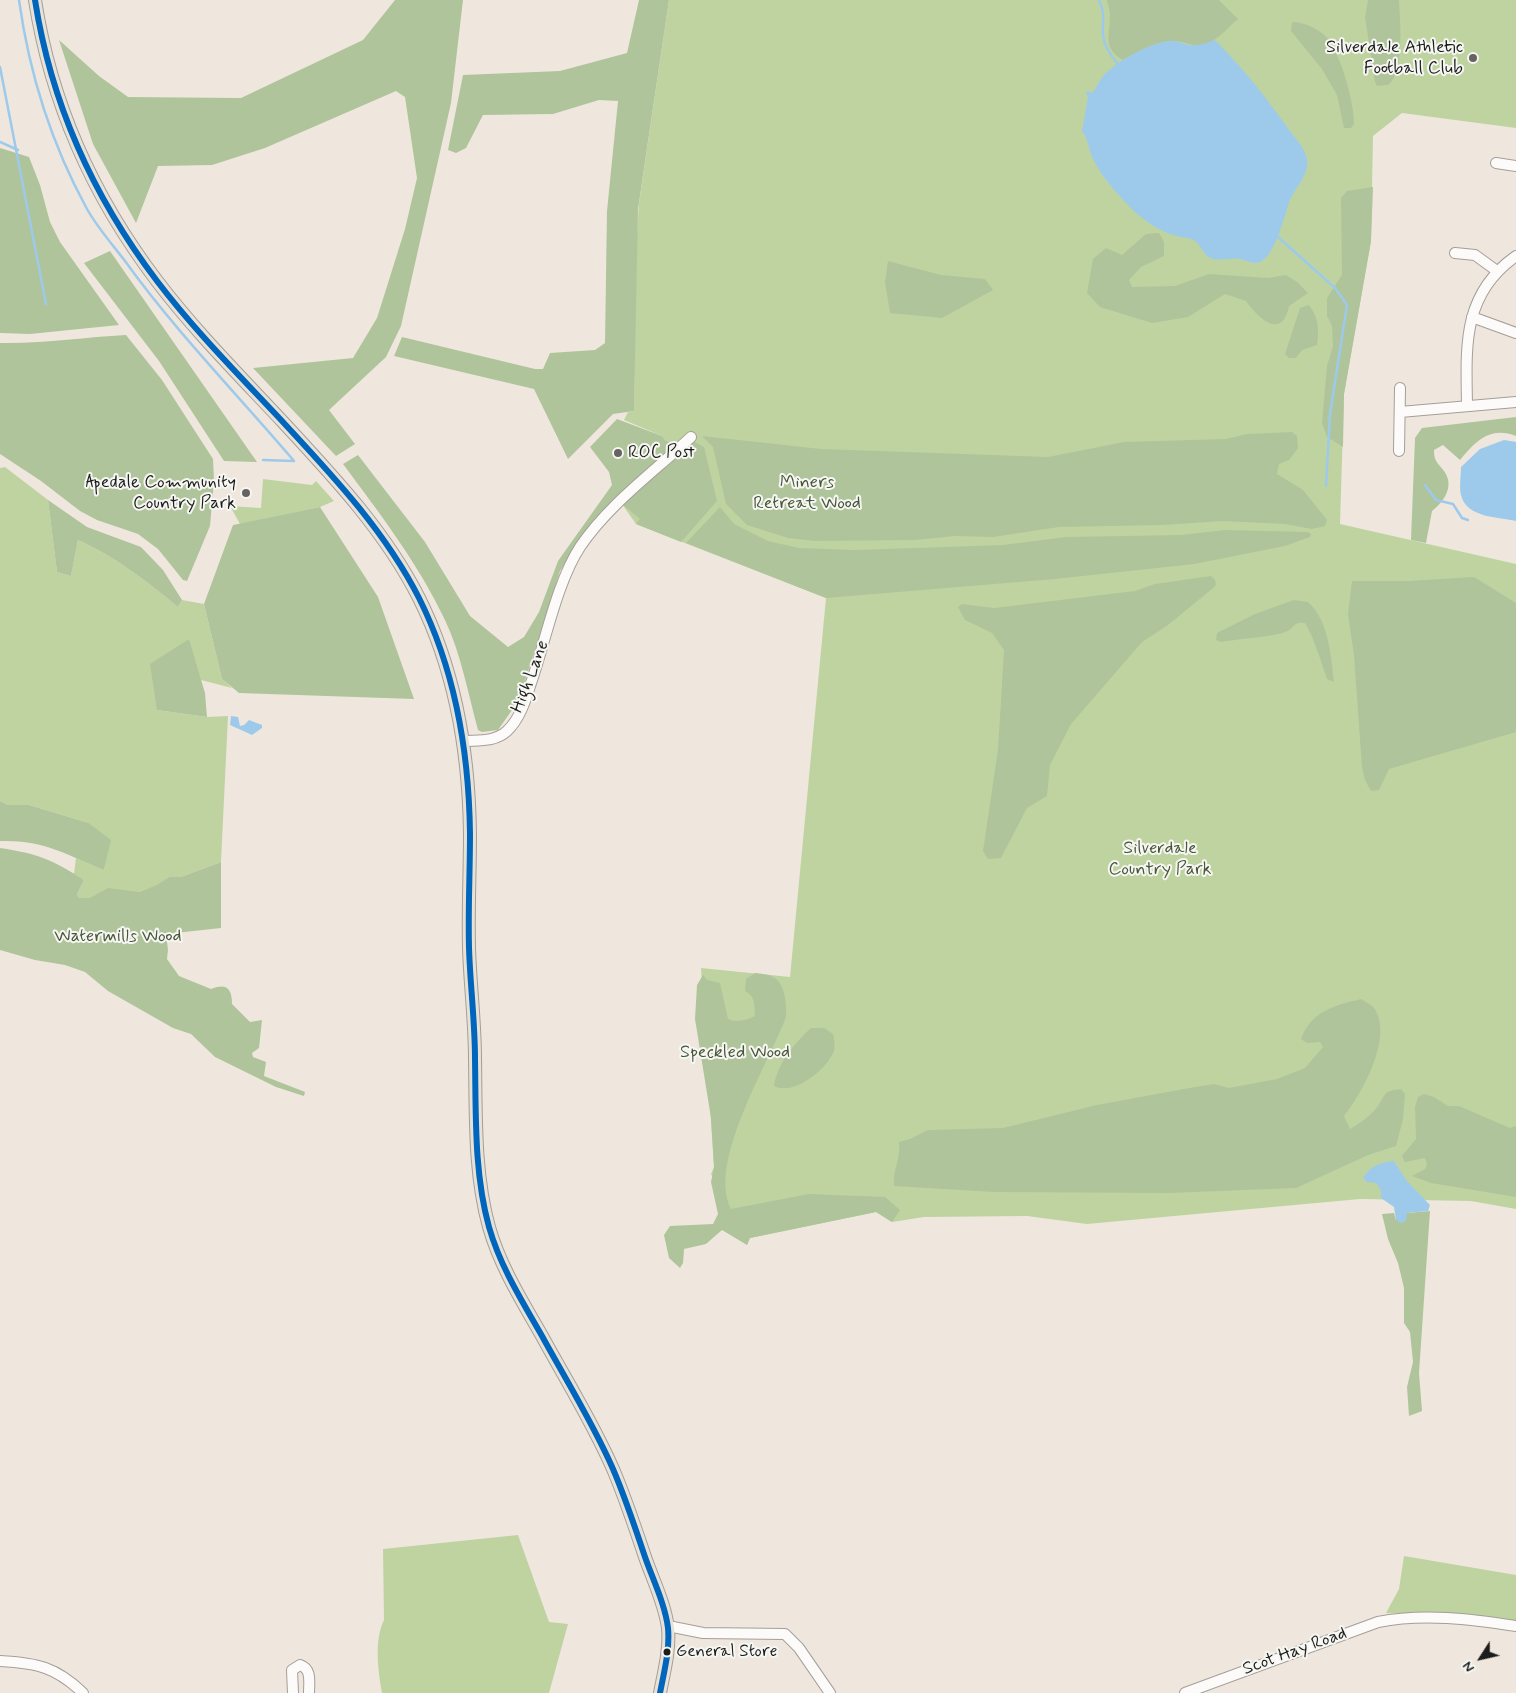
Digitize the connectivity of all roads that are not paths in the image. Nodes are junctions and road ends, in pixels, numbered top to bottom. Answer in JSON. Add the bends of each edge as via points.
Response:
{"nodes":[{"id":1,"x":35,"y":0,"type":"edge"},
{"id":2,"x":1496,"y":163,"type":"dead end"},
{"id":3,"x":1516,"y":166,"type":"edge"},
{"id":4,"x":1455,"y":253,"type":"dead end"},
{"id":5,"x":1516,"y":256,"type":"edge"},
{"id":6,"x":1497,"y":271,"type":"junction"},
{"id":7,"x":1472,"y":317,"type":"junction"},
{"id":8,"x":1516,"y":333,"type":"edge"},
{"id":9,"x":1400,"y":388,"type":"dead end"},
{"id":10,"x":1516,"y":402,"type":"edge"},
{"id":11,"x":1467,"y":404,"type":"junction"},
{"id":12,"x":1400,"y":412,"type":"junction"},
{"id":13,"x":691,"y":437,"type":"dead end"},
{"id":14,"x":1399,"y":451,"type":"dead end"},
{"id":15,"x":464,"y":741,"type":"junction"},
{"id":16,"x":668,"y":1626,"type":"junction"},
{"id":17,"x":1516,"y":1626,"type":"edge"},
{"id":18,"x":0,"y":1660,"type":"edge"},
{"id":19,"x":83,"y":1693,"type":"edge"},
{"id":20,"x":293,"y":1693,"type":"edge"},
{"id":21,"x":309,"y":1693,"type":"edge"},
{"id":22,"x":660,"y":1693,"type":"edge"},
{"id":23,"x":830,"y":1693,"type":"edge"},
{"id":24,"x":1185,"y":1693,"type":"edge"}],
"edges":[{"from":1,"to":15,"type":"main road","via":[[40,33],[60,102],[86,168],[109,210],[183,313],[327,469],[394,556],[418,595],[440,644]]},
{"from":2,"to":3,"type":"street"},
{"from":4,"to":6,"type":"street","via":[[1475,255]]},
{"from":5,"to":6,"type":"street"},
{"from":6,"to":7,"type":"street","via":[[1480,296]]},
{"from":7,"to":8,"type":"street"},
{"from":7,"to":11,"type":"street","via":[[1466,344]]},
{"from":9,"to":12,"type":"street"},
{"from":10,"to":11,"type":"street"},
{"from":11,"to":12,"type":"street"},
{"from":12,"to":14,"type":"street"},
{"from":13,"to":15,"type":"street","name":"High Lane","via":[[609,512],[580,547],[567,573],[525,700],[508,730],[494,738]]},
{"from":15,"to":16,"type":"main road","via":[[470,829],[469,946],[477,1134],[488,1222],[502,1262],[612,1468]]},
{"from":16,"to":22,"type":"main road","via":[[667,1658]]},
{"from":16,"to":23,"type":"street","via":[[703,1633],[785,1634],[799,1648]]},
{"from":17,"to":24,"type":"street","name":"Scot Hay Road","via":[[1488,1621],[1406,1617],[1378,1622]]},
{"from":18,"to":19,"type":"street","via":[[53,1669]]},
{"from":20,"to":21,"type":"street","via":[[292,1670],[300,1665],[309,1672]]}]}
